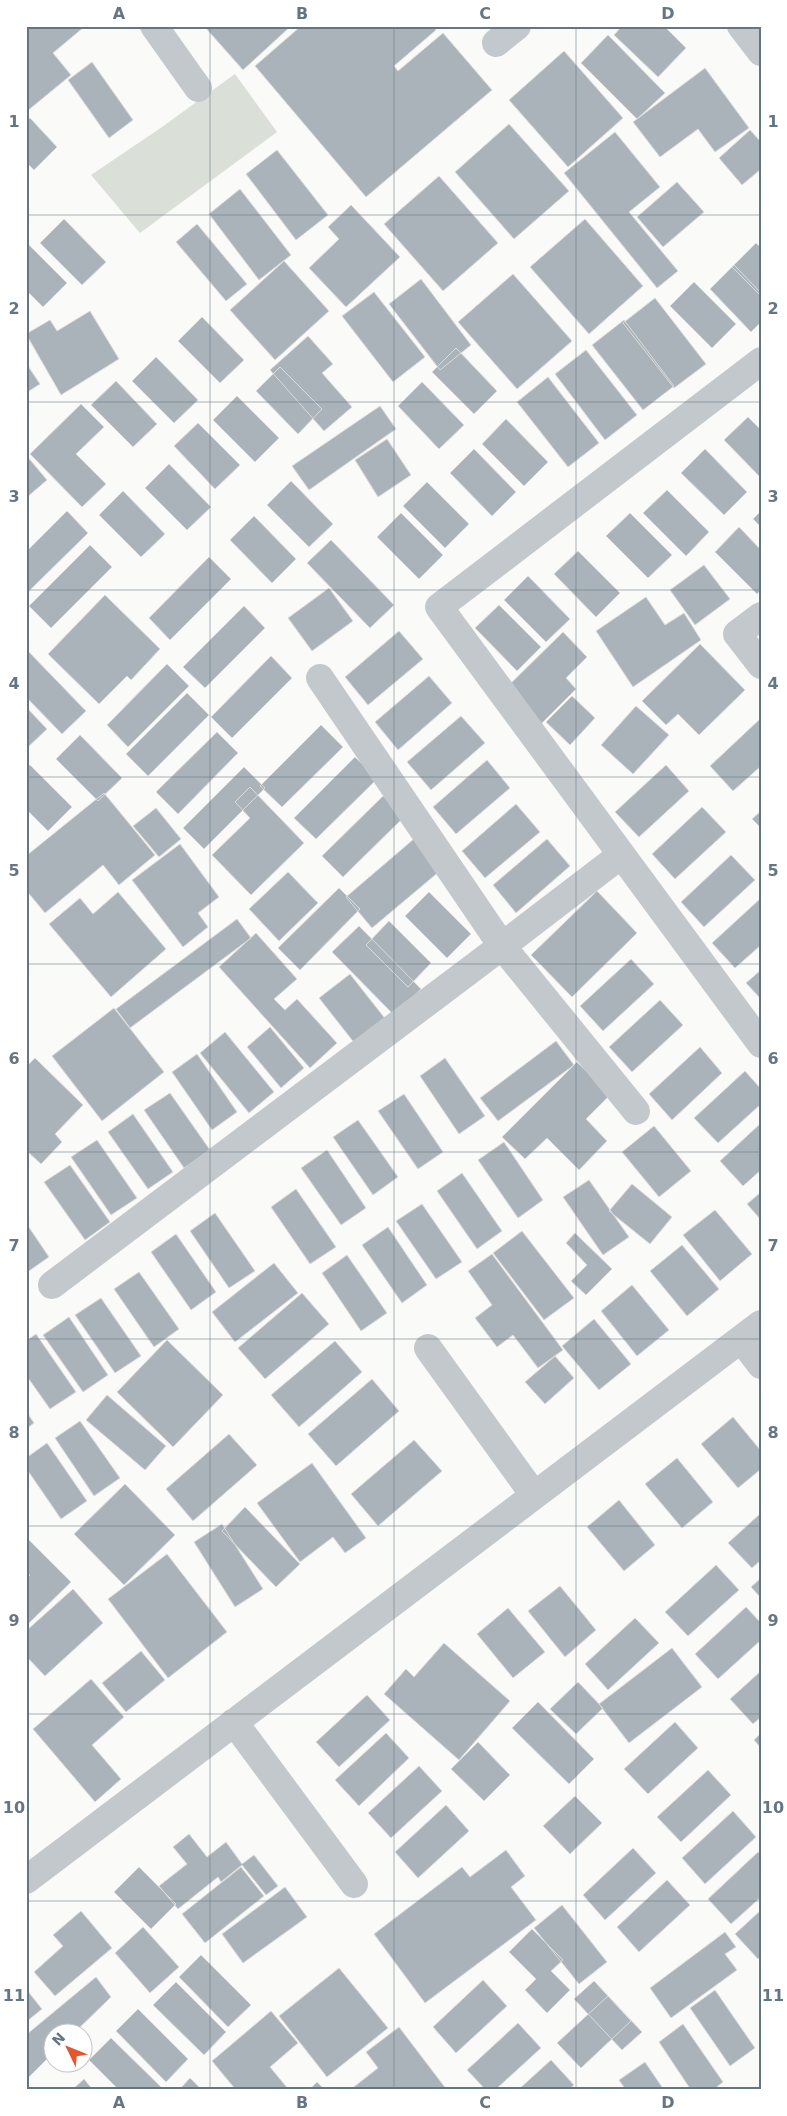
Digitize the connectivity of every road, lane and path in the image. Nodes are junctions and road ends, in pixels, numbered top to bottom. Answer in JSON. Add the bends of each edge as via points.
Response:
{"nodes":[{"id":1,"x":154,"y":26,"type":"edge"},
{"id":2,"x":517,"y":26,"type":"edge"},
{"id":3,"x":741,"y":26,"type":"edge"},
{"id":4,"x":496,"y":43,"type":"dead end"},
{"id":5,"x":760,"y":50,"type":"edge"},
{"id":6,"x":198,"y":88,"type":"dead end"},
{"id":7,"x":761,"y":361,"type":"edge"},
{"id":8,"x":761,"y":616,"type":"edge"},
{"id":9,"x":761,"y":665,"type":"edge"},
{"id":10,"x":320,"y":678,"type":"dead end"},
{"id":11,"x":621,"y":855,"type":"junction"},
{"id":12,"x":502,"y":946,"type":"junction"},
{"id":13,"x":761,"y":1044,"type":"edge"},
{"id":14,"x":636,"y":1111,"type":"dead end"},
{"id":15,"x":52,"y":1285,"type":"dead end"},
{"id":16,"x":751,"y":1331,"type":"edge"},
{"id":17,"x":428,"y":1348,"type":"dead end"},
{"id":18,"x":761,"y":1365,"type":"edge"},
{"id":19,"x":534,"y":1495,"type":"junction"},
{"id":20,"x":234,"y":1722,"type":"junction"},
{"id":21,"x":31,"y":1866,"type":"edge"},
{"id":22,"x":354,"y":1884,"type":"dead end"}],
"edges":[{"from":1,"to":6,"type":"street"},
{"from":2,"to":4,"type":"street"},
{"from":3,"to":5,"type":"street"},
{"from":7,"to":11,"type":"street","via":[[439,607]]},
{"from":8,"to":9,"type":"street","via":[[737,634]]},
{"from":10,"to":12,"type":"street"},
{"from":11,"to":12,"type":"street"},
{"from":11,"to":13,"type":"street"},
{"from":12,"to":14,"type":"street"},
{"from":12,"to":15,"type":"street"},
{"from":16,"to":18,"type":"street"},
{"from":16,"to":19,"type":"street"},
{"from":17,"to":19,"type":"street"},
{"from":19,"to":20,"type":"street"},
{"from":20,"to":21,"type":"street"},
{"from":20,"to":22,"type":"street"}]}
